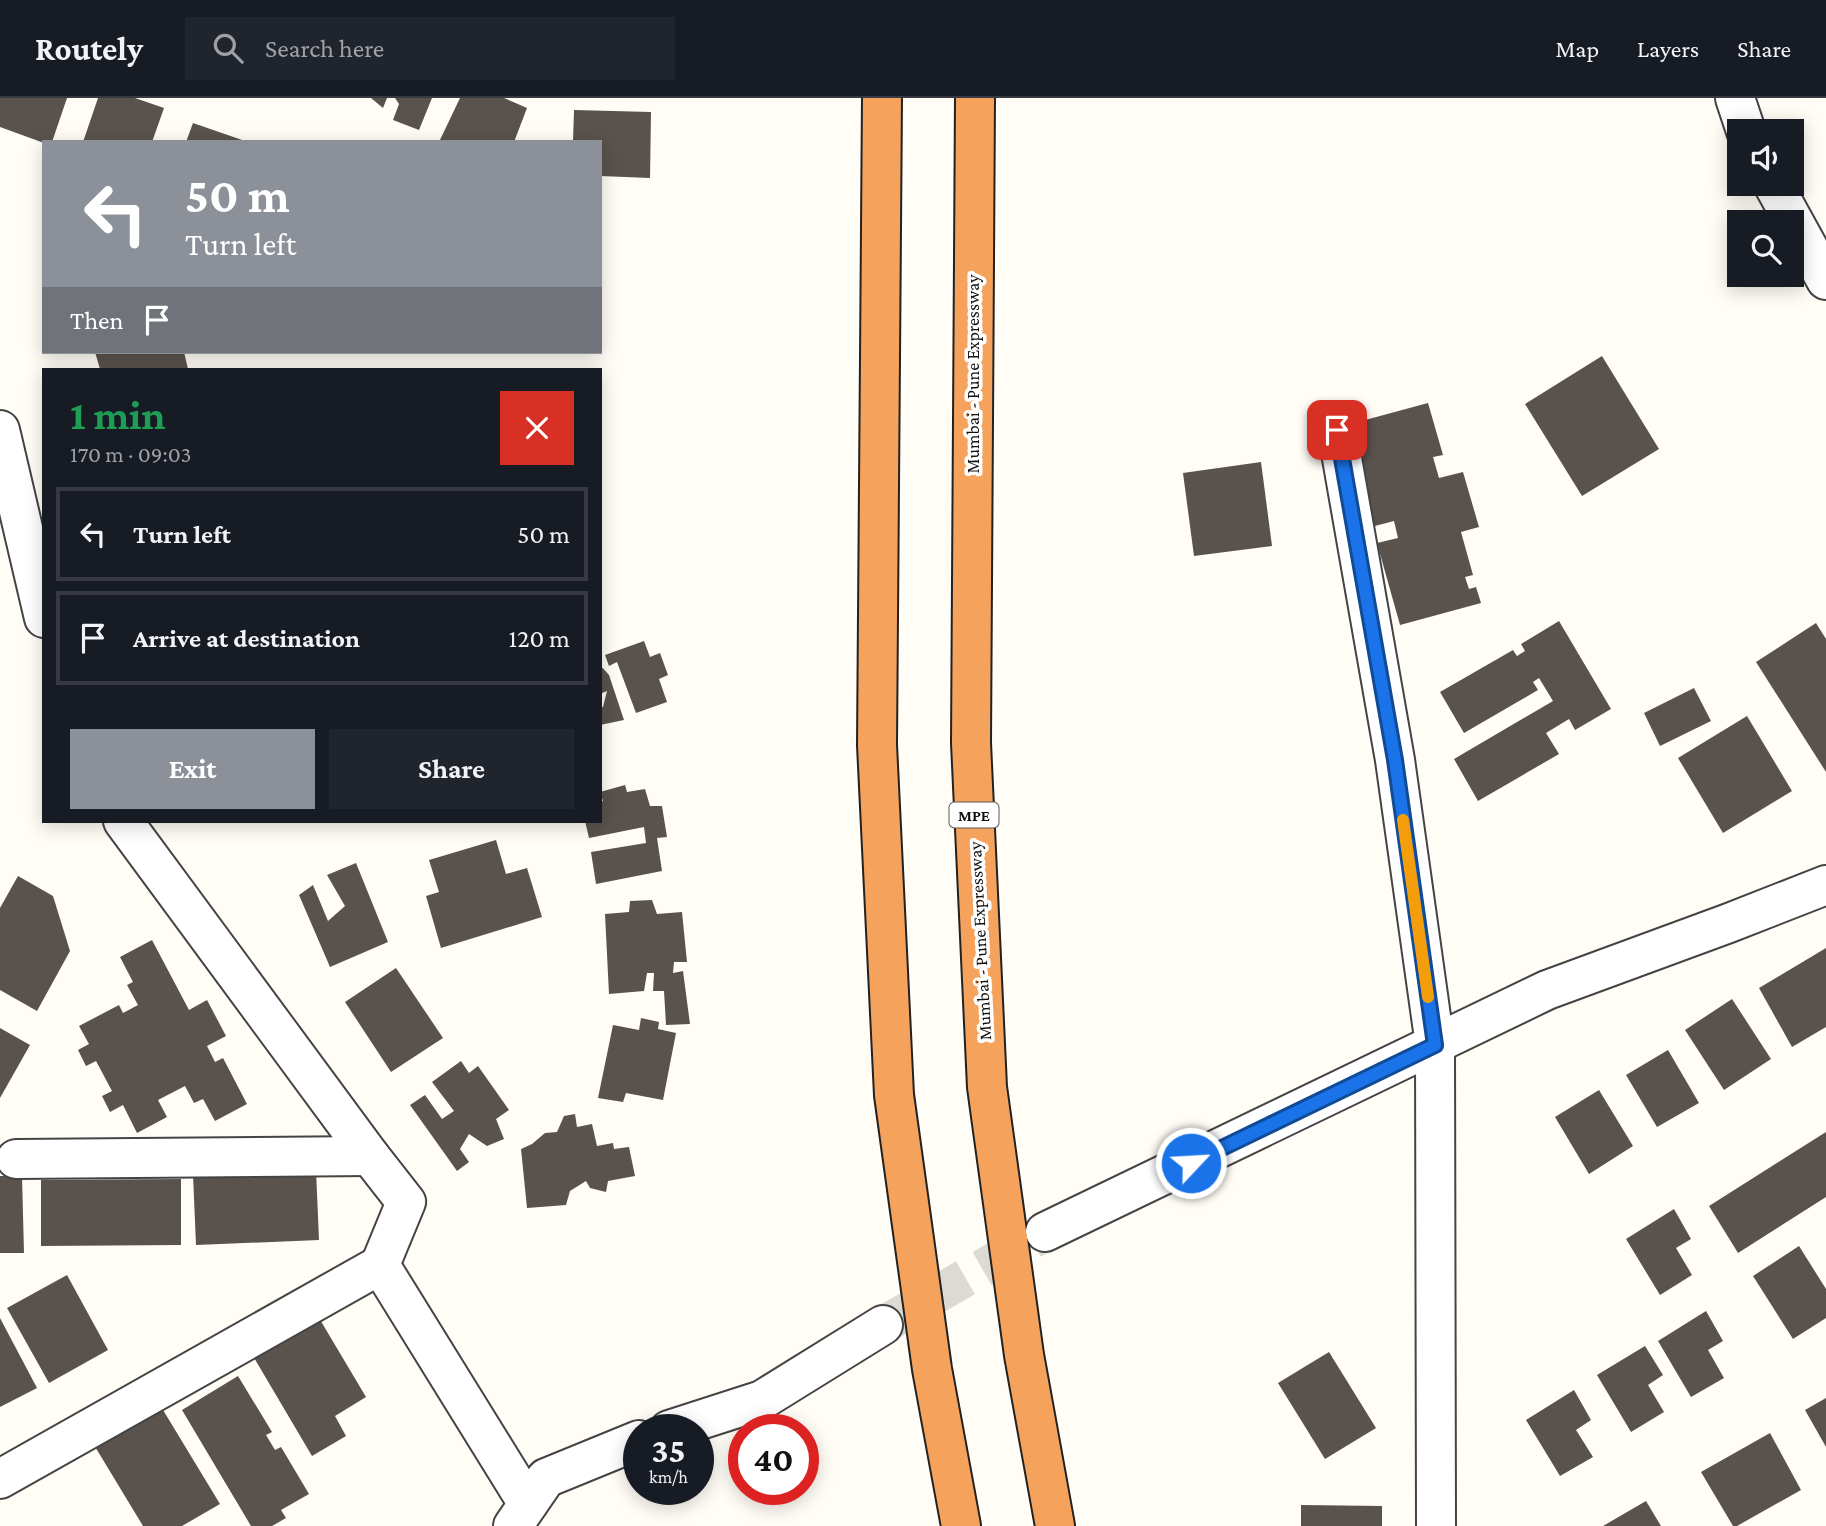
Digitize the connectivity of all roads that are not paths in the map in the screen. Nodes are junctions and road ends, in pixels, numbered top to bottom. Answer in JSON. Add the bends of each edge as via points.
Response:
{"nodes":[{"id":1,"x":882,"y":98,"type":"edge"},
{"id":2,"x":975,"y":98,"type":"edge"},
{"id":3,"x":1735,"y":98,"type":"edge"},
{"id":4,"x":1742,"y":119,"type":"edge"},
{"id":5,"x":1780,"y":196,"type":"edge"},
{"id":6,"x":1826,"y":280,"type":"edge"},
{"id":7,"x":0,"y":430,"type":"edge"},
{"id":8,"x":1337,"y":430,"type":"dead end"},
{"id":9,"x":42,"y":609,"type":"edge"},
{"id":10,"x":124,"y":823,"type":"edge"},
{"id":11,"x":1826,"y":885,"type":"edge"},
{"id":12,"x":1435,"y":1045,"type":"junction"},
{"id":13,"x":370,"y":1156,"type":"junction"},
{"id":14,"x":16,"y":1159,"type":"dead end"},
{"id":15,"x":1045,"y":1232,"type":"tunnel mouth"},
{"id":16,"x":380,"y":1265,"type":"junction"},
{"id":17,"x":883,"y":1325,"type":"tunnel mouth"},
{"id":18,"x":714,"y":1415,"type":"edge"},
{"id":19,"x":623,"y":1447,"type":"edge"},
{"id":20,"x":0,"y":1479,"type":"edge"},
{"id":21,"x":521,"y":1515,"type":"edge"},
{"id":22,"x":961,"y":1526,"type":"edge"},
{"id":23,"x":1055,"y":1526,"type":"edge"},
{"id":24,"x":1436,"y":1526,"type":"edge"}],
"edges":[{"from":1,"to":22,"type":"highway","via":[[877,745],[894,1095],[932,1369]]},
{"from":2,"to":23,"type":"highway","name":"Mumbai - Pune Expressway","number":"MPE","via":[[971,743],[987,1087],[1024,1354]]},
{"from":3,"to":4,"type":"street"},
{"from":5,"to":6,"type":"street"},
{"from":7,"to":9,"type":"street"},
{"from":8,"to":12,"type":"street","via":[[1395,760]]},
{"from":10,"to":13,"type":"street"},
{"from":11,"to":12,"type":"street","via":[[1547,990]]},
{"from":12,"to":15,"type":"street"},
{"from":12,"to":24,"type":"street"},
{"from":13,"to":14,"type":"street"},
{"from":13,"to":16,"type":"street","via":[[406,1202]]},
{"from":16,"to":20,"type":"street"},
{"from":16,"to":21,"type":"street"},
{"from":17,"to":18,"type":"street","via":[[762,1400]]},
{"from":19,"to":21,"type":"street","via":[[546,1478]]}]}
